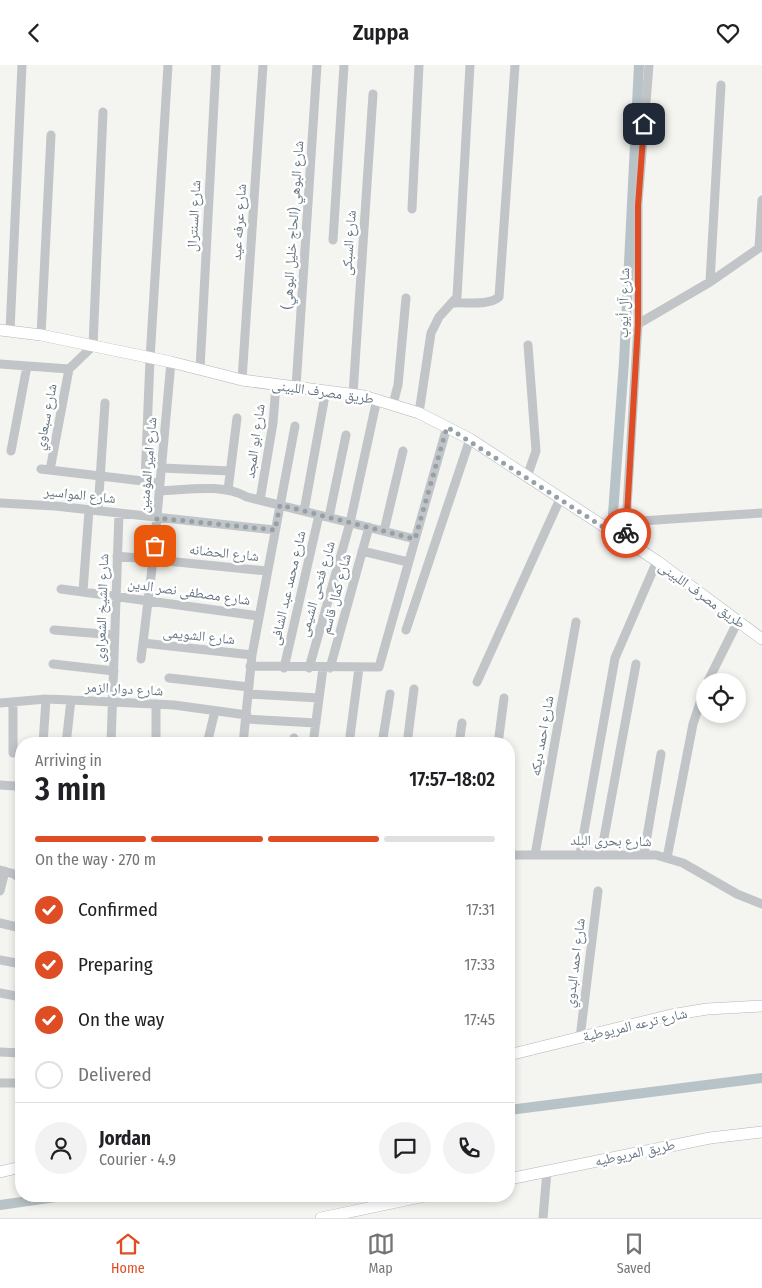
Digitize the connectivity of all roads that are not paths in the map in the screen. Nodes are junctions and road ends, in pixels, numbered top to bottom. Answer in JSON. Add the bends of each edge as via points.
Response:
{"nodes":[{"id":1,"x":22,"y":65,"type":"edge"},
{"id":2,"x":168,"y":65,"type":"edge"},
{"id":3,"x":216,"y":65,"type":"edge"},
{"id":4,"x":263,"y":65,"type":"edge"},
{"id":5,"x":317,"y":65,"type":"edge"},
{"id":6,"x":344,"y":65,"type":"edge"},
{"id":7,"x":419,"y":65,"type":"edge"},
{"id":8,"x":470,"y":65,"type":"edge"},
{"id":9,"x":515,"y":65,"type":"edge"},
{"id":10,"x":649,"y":65,"type":"edge"},
{"id":11,"x":721,"y":85,"type":"dead end"},
{"id":12,"x":373,"y":94,"type":"dead end"},
{"id":13,"x":103,"y":112,"type":"dead end"},
{"id":14,"x":51,"y":135,"type":"dead end"},
{"id":15,"x":762,"y":200,"type":"edge"},
{"id":16,"x":412,"y":209,"type":"dead end"},
{"id":17,"x":333,"y":240,"type":"dead end"},
{"id":18,"x":761,"y":247,"type":"edge"},
{"id":19,"x":710,"y":282,"type":"junction"},
{"id":20,"x":406,"y":298,"type":"dead end"},
{"id":21,"x":454,"y":303,"type":"junction"},
{"id":22,"x":638,"y":324,"type":"junction"},
{"id":23,"x":5,"y":330,"type":"edge"},
{"id":24,"x":41,"y":335,"type":"junction"},
{"id":25,"x":528,"y":345,"type":"dead end"},
{"id":26,"x":93,"y":346,"type":"junction"},
{"id":27,"x":150,"y":359,"type":"junction"},
{"id":28,"x":171,"y":362,"type":"junction"},
{"id":29,"x":0,"y":364,"type":"edge"},
{"id":30,"x":27,"y":366,"type":"junction"},
{"id":31,"x":69,"y":369,"type":"junction"},
{"id":32,"x":200,"y":369,"type":"junction"},
{"id":33,"x":242,"y":380,"type":"junction"},
{"id":34,"x":276,"y":385,"type":"junction"},
{"id":35,"x":296,"y":387,"type":"junction"},
{"id":36,"x":326,"y":390,"type":"junction"},
{"id":37,"x":353,"y":394,"type":"junction"},
{"id":38,"x":377,"y":399,"type":"junction"},
{"id":39,"x":105,"y":403,"type":"dead end"},
{"id":40,"x":393,"y":404,"type":"junction"},
{"id":41,"x":419,"y":413,"type":"junction"},
{"id":42,"x":237,"y":418,"type":"dead end"},
{"id":43,"x":295,"y":426,"type":"dead end"},
{"id":44,"x":447,"y":427,"type":"junction"},
{"id":45,"x":346,"y":435,"type":"dead end"},
{"id":46,"x":470,"y":439,"type":"junction"},
{"id":47,"x":12,"y":451,"type":"dead end"},
{"id":48,"x":403,"y":451,"type":"dead end"},
{"id":49,"x":162,"y":469,"type":"junction"},
{"id":50,"x":230,"y":471,"type":"junction"},
{"id":51,"x":100,"y":476,"type":"junction"},
{"id":52,"x":527,"y":477,"type":"junction"},
{"id":53,"x":145,"y":481,"type":"junction"},
{"id":54,"x":160,"y":487,"type":"junction"},
{"id":55,"x":228,"y":490,"type":"junction"},
{"id":56,"x":560,"y":499,"type":"junction"},
{"id":57,"x":260,"y":500,"type":"junction"},
{"id":58,"x":0,"y":503,"type":"edge"},
{"id":59,"x":280,"y":505,"type":"junction"},
{"id":60,"x":93,"y":510,"type":"junction"},
{"id":61,"x":304,"y":511,"type":"junction"},
{"id":62,"x":119,"y":513,"type":"junction"},
{"id":63,"x":762,"y":513,"type":"edge"},
{"id":64,"x":319,"y":515,"type":"junction"},
{"id":65,"x":329,"y":517,"type":"junction"},
{"id":66,"x":157,"y":518,"type":"junction"},
{"id":67,"x":626,"y":521,"type":"junction"},
{"id":68,"x":350,"y":523,"type":"junction"},
{"id":69,"x":369,"y":527,"type":"junction"},
{"id":70,"x":275,"y":530,"type":"junction"},
{"id":71,"x":384,"y":531,"type":"junction"},
{"id":72,"x":415,"y":539,"type":"junction"},
{"id":73,"x":625,"y":541,"type":"junction"},
{"id":74,"x":362,"y":551,"type":"junction"},
{"id":75,"x":117,"y":556,"type":"junction"},
{"id":76,"x":154,"y":560,"type":"junction"},
{"id":77,"x":657,"y":561,"type":"junction"},
{"id":78,"x":408,"y":562,"type":"junction"},
{"id":79,"x":267,"y":571,"type":"junction"},
{"id":80,"x":61,"y":589,"type":"dead end"},
{"id":81,"x":83,"y":591,"type":"junction"},
{"id":82,"x":116,"y":595,"type":"junction"},
{"id":83,"x":149,"y":599,"type":"junction"},
{"id":84,"x":259,"y":616,"type":"junction"},
{"id":85,"x":738,"y":621,"type":"junction"},
{"id":86,"x":576,"y":622,"type":"dead end"},
{"id":87,"x":406,"y":629,"type":"dead end"},
{"id":88,"x":54,"y":630,"type":"dead end"},
{"id":89,"x":115,"y":635,"type":"junction"},
{"id":90,"x":762,"y":639,"type":"edge"},
{"id":91,"x":143,"y":643,"type":"junction"},
{"id":92,"x":252,"y":655,"type":"junction"},
{"id":93,"x":141,"y":659,"type":"dead end"},
{"id":94,"x":53,"y":664,"type":"dead end"},
{"id":95,"x":636,"y":664,"type":"dead end"},
{"id":96,"x":250,"y":666,"type":"junction"},
{"id":97,"x":284,"y":668,"type":"junction"},
{"id":98,"x":309,"y":668,"type":"junction"},
{"id":99,"x":327,"y":668,"type":"junction"},
{"id":100,"x":359,"y":668,"type":"junction"},
{"id":101,"x":114,"y":671,"type":"junction"},
{"id":102,"x":712,"y":673,"type":"edge"},
{"id":103,"x":168,"y":678,"type":"dead end"},
{"id":104,"x":477,"y":682,"type":"dead end"},
{"id":105,"x":414,"y":689,"type":"dead end"},
{"id":106,"x":248,"y":690,"type":"junction"},
{"id":107,"x":390,"y":695,"type":"dead end"},
{"id":108,"x":319,"y":698,"type":"junction"},
{"id":109,"x":504,"y":698,"type":"dead end"},
{"id":110,"x":46,"y":699,"type":"junction"},
{"id":111,"x":71,"y":700,"type":"junction"},
{"id":112,"x":0,"y":703,"type":"edge"},
{"id":113,"x":13,"y":703,"type":"junction"},
{"id":114,"x":112,"y":703,"type":"junction"},
{"id":115,"x":156,"y":704,"type":"junction"},
{"id":116,"x":215,"y":711,"type":"junction"},
{"id":117,"x":696,"y":713,"type":"edge"},
{"id":118,"x":246,"y":717,"type":"junction"},
{"id":119,"x":316,"y":723,"type":"junction"},
{"id":120,"x":462,"y":723,"type":"dead end"},
{"id":121,"x":44,"y":737,"type":"edge"},
{"id":122,"x":67,"y":737,"type":"edge"},
{"id":123,"x":111,"y":737,"type":"edge"},
{"id":124,"x":156,"y":737,"type":"edge"},
{"id":125,"x":209,"y":737,"type":"edge"},
{"id":126,"x":244,"y":737,"type":"edge"},
{"id":127,"x":314,"y":737,"type":"edge"},
{"id":128,"x":351,"y":737,"type":"edge"},
{"id":129,"x":383,"y":737,"type":"edge"},
{"id":130,"x":408,"y":737,"type":"edge"},
{"id":131,"x":460,"y":737,"type":"edge"},
{"id":132,"x":499,"y":737,"type":"edge"},
{"id":133,"x":13,"y":753,"type":"dead end"},
{"id":134,"x":661,"y":754,"type":"dead end"},
{"id":135,"x":0,"y":785,"type":"edge"},
{"id":136,"x":15,"y":786,"type":"dead end"},
{"id":137,"x":580,"y":854,"type":"junction"},
{"id":138,"x":601,"y":854,"type":"junction"},
{"id":139,"x":644,"y":854,"type":"junction"},
{"id":140,"x":515,"y":855,"type":"edge"},
{"id":141,"x":535,"y":855,"type":"junction"},
{"id":142,"x":667,"y":858,"type":"junction"},
{"id":143,"x":2,"y":871,"type":"edge"},
{"id":144,"x":15,"y":876,"type":"edge"},
{"id":145,"x":0,"y":891,"type":"edge"},
{"id":146,"x":598,"y":891,"type":"dead end"},
{"id":147,"x":762,"y":904,"type":"edge"},
{"id":148,"x":0,"y":923,"type":"edge"},
{"id":149,"x":15,"y":927,"type":"edge"},
{"id":150,"x":0,"y":960,"type":"edge"},
{"id":151,"x":15,"y":963,"type":"edge"},
{"id":152,"x":0,"y":993,"type":"edge"},
{"id":153,"x":15,"y":996,"type":"edge"},
{"id":154,"x":762,"y":1006,"type":"edge"},
{"id":155,"x":580,"y":1038,"type":"junction"},
{"id":156,"x":0,"y":1052,"type":"edge"},
{"id":157,"x":15,"y":1053,"type":"edge"},
{"id":158,"x":515,"y":1054,"type":"edge"},
{"id":159,"x":0,"y":1083,"type":"edge"},
{"id":160,"x":15,"y":1083,"type":"edge"},
{"id":161,"x":762,"y":1132,"type":"edge"},
{"id":162,"x":15,"y":1168,"type":"edge"},
{"id":163,"x":0,"y":1171,"type":"edge"},
{"id":164,"x":547,"y":1171,"type":"junction"},
{"id":165,"x":515,"y":1178,"type":"edge"},
{"id":166,"x":397,"y":1202,"type":"edge"},
{"id":167,"x":321,"y":1218,"type":"edge"},
{"id":168,"x":543,"y":1218,"type":"edge"}],
"edges":[{"from":1,"to":23,"type":"street"},
{"from":2,"to":27,"type":"street"},
{"from":3,"to":32,"type":"street","name":"شارع السنترال"},
{"from":4,"to":33,"type":"street","name":"شارع عرفه عيد"},
{"from":5,"to":35,"type":"street","name":"شارع البوهي (الحاج خليل البوهي)"},
{"from":6,"to":17,"type":"street"},
{"from":7,"to":16,"type":"street"},
{"from":8,"to":21,"type":"street","via":[[460,259]]},
{"from":9,"to":21,"type":"street","via":[[499,297],[482,302]]},
{"from":10,"to":22,"type":"street","name":"شارع آل أيوب","via":[[638,203]]},
{"from":11,"to":19,"type":"street"},
{"from":12,"to":37,"type":"street","name":"شارع السبكى"},
{"from":13,"to":26,"type":"street"},
{"from":14,"to":24,"type":"street"},
{"from":15,"to":18,"type":"street"},
{"from":18,"to":19,"type":"street"},
{"from":19,"to":22,"type":"street"},
{"from":20,"to":40,"type":"street","via":[[398,385]]},
{"from":21,"to":41,"type":"street","via":[[438,317],[431,333]]},
{"from":22,"to":67,"type":"street","name":"شارع آل أيوب"},
{"from":23,"to":24,"type":"street","name":"طريق مصرف اللبينى"},
{"from":24,"to":26,"type":"street","name":"طريق مصرف اللبينى"},
{"from":25,"to":52,"type":"street","via":[[536,451]]},
{"from":26,"to":27,"type":"street","name":"طريق مصرف اللبينى"},
{"from":26,"to":31,"type":"street"},
{"from":27,"to":28,"type":"street","name":"طريق مصرف اللبينى"},
{"from":27,"to":53,"type":"street"},
{"from":28,"to":32,"type":"street","name":"طريق مصرف اللبينى"},
{"from":28,"to":49,"type":"street","name":"شارع امير المؤمنين"},
{"from":29,"to":30,"type":"street"},
{"from":30,"to":31,"type":"street"},
{"from":30,"to":47,"type":"street"},
{"from":31,"to":51,"type":"street","name":"شارع سبعاوي","via":[[45,469]]},
{"from":32,"to":33,"type":"street","name":"طريق مصرف اللبينى"},
{"from":33,"to":34,"type":"street","name":"طريق مصرف اللبينى"},
{"from":34,"to":35,"type":"street","name":"طريق مصرف اللبينى"},
{"from":34,"to":57,"type":"street","name":"شارع ابو المجد"},
{"from":35,"to":36,"type":"street","name":"طريق مصرف اللبينى"},
{"from":36,"to":37,"type":"street","name":"طريق مصرف اللبينى"},
{"from":36,"to":61,"type":"street"},
{"from":37,"to":38,"type":"street","name":"طريق مصرف اللبينى"},
{"from":38,"to":40,"type":"street","name":"طريق مصرف اللبينى"},
{"from":38,"to":68,"type":"street","name":"شارع فتحى الشيمى"},
{"from":39,"to":51,"type":"street"},
{"from":40,"to":41,"type":"street","name":"طريق مصرف اللبينى"},
{"from":41,"to":44,"type":"street","name":"طريق مصرف اللبينى"},
{"from":42,"to":50,"type":"street"},
{"from":43,"to":59,"type":"street","name":"شارع مصطفى نصر الدين"},
{"from":44,"to":46,"type":"street","name":"طريق مصرف اللبينى"},
{"from":44,"to":72,"type":"street"},
{"from":45,"to":65,"type":"street"},
{"from":46,"to":52,"type":"street","name":"طريق مصرف اللبينى"},
{"from":46,"to":87,"type":"street"},
{"from":48,"to":71,"type":"street"},
{"from":49,"to":50,"type":"street"},
{"from":49,"to":54,"type":"street","name":"شارع امير المؤمنين"},
{"from":50,"to":55,"type":"street"},
{"from":51,"to":53,"type":"street"},
{"from":51,"to":60,"type":"street"},
{"from":52,"to":56,"type":"street","name":"طريق مصرف اللبينى"},
{"from":53,"to":54,"type":"street"},
{"from":54,"to":55,"type":"street"},
{"from":54,"to":66,"type":"street","name":"شارع امير المؤمنين"},
{"from":55,"to":57,"type":"street"},
{"from":56,"to":73,"type":"street","name":"طريق مصرف اللبينى"},
{"from":56,"to":104,"type":"street"},
{"from":57,"to":59,"type":"street"},
{"from":58,"to":60,"type":"street","name":"شارع المواسير"},
{"from":59,"to":61,"type":"street"},
{"from":59,"to":70,"type":"street","name":"شارع مصطفى نصر الدين"},
{"from":60,"to":62,"type":"street","name":"شارع المواسير"},
{"from":60,"to":81,"type":"street"},
{"from":61,"to":64,"type":"street"},
{"from":62,"to":66,"type":"street","name":"شارع المواسير"},
{"from":62,"to":75,"type":"street","name":"شارع الشيخ الشعراوى"},
{"from":63,"to":67,"type":"street"},
{"from":64,"to":65,"type":"street"},
{"from":64,"to":97,"type":"street","name":"شارع محمد عبد الشافى"},
{"from":65,"to":68,"type":"street"},
{"from":66,"to":70,"type":"street","name":"شارع المواسير"},
{"from":66,"to":76,"type":"street","name":"شارع امير المؤمنين"},
{"from":67,"to":73,"type":"street","name":"شارع آل أيوب"},
{"from":68,"to":69,"type":"street"},
{"from":68,"to":98,"type":"street","name":"شارع فتحى الشيمى"},
{"from":69,"to":71,"type":"street"},
{"from":69,"to":74,"type":"street","name":"شارع كمال قاسم"},
{"from":70,"to":79,"type":"street","name":"شارع مصطفى نصر الدين"},
{"from":71,"to":72,"type":"street"},
{"from":72,"to":78,"type":"street"},
{"from":73,"to":77,"type":"street","name":"طريق مصرف اللبينى"},
{"from":74,"to":78,"type":"street"},
{"from":74,"to":99,"type":"street","name":"شارع كمال قاسم"},
{"from":75,"to":76,"type":"street","name":"شارع الحضانه"},
{"from":75,"to":82,"type":"street","name":"شارع الشيخ الشعراوى"},
{"from":76,"to":79,"type":"street","name":"شارع الحضانه"},
{"from":76,"to":83,"type":"street","name":"شارع امير المؤمنين"},
{"from":77,"to":85,"type":"street","name":"طريق مصرف اللبينى"},
{"from":77,"to":137,"type":"street","via":[[617,649]]},
{"from":78,"to":100,"type":"street","via":[[379,667]]},
{"from":79,"to":84,"type":"street","name":"شارع مصطفى نصر الدين"},
{"from":80,"to":81,"type":"street","name":"شارع مصطفى نصر الدين"},
{"from":81,"to":82,"type":"street","name":"شارع مصطفى نصر الدين"},
{"from":82,"to":83,"type":"street","name":"شارع مصطفى نصر الدين"},
{"from":82,"to":89,"type":"street","name":"شارع الشيخ الشعراوى"},
{"from":83,"to":84,"type":"street","name":"شارع مصطفى نصر الدين"},
{"from":83,"to":91,"type":"street","name":"شارع امير المؤمنين"},
{"from":84,"to":92,"type":"street","name":"شارع مصطفى نصر الدين"},
{"from":85,"to":90,"type":"street","name":"طريق مصرف اللبينى"},
{"from":85,"to":102,"type":"street"},
{"from":86,"to":141,"type":"street","name":"شارع احمد ديكه"},
{"from":88,"to":89,"type":"street"},
{"from":89,"to":101,"type":"street","name":"شارع الشيخ الشعراوى"},
{"from":91,"to":92,"type":"street","name":"شارع الشويمى"},
{"from":91,"to":93,"type":"street","name":"شارع امير المؤمنين"},
{"from":92,"to":96,"type":"street","name":"شارع مصطفى نصر الدين"},
{"from":94,"to":101,"type":"street"},
{"from":95,"to":138,"type":"street"},
{"from":96,"to":97,"type":"street"},
{"from":96,"to":106,"type":"street","name":"شارع مصطفى نصر الدين"},
{"from":97,"to":98,"type":"street"},
{"from":98,"to":99,"type":"street"},
{"from":99,"to":100,"type":"street"},
{"from":99,"to":108,"type":"street","name":"شارع كمال قاسم"},
{"from":100,"to":128,"type":"street"},
{"from":101,"to":114,"type":"street","name":"شارع الشيخ الشعراوى"},
{"from":103,"to":106,"type":"street"},
{"from":105,"to":130,"type":"street"},
{"from":106,"to":108,"type":"street"},
{"from":106,"to":118,"type":"street","name":"شارع مصطفى نصر الدين"},
{"from":107,"to":129,"type":"street"},
{"from":108,"to":119,"type":"street","name":"شارع كمال قاسم"},
{"from":109,"to":132,"type":"street"},
{"from":110,"to":111,"type":"street","name":"شارع دوار الزمر"},
{"from":110,"to":113,"type":"street","name":"شارع دوار الزمر"},
{"from":110,"to":121,"type":"street"},
{"from":111,"to":114,"type":"street","name":"شارع دوار الزمر"},
{"from":111,"to":122,"type":"street"},
{"from":112,"to":113,"type":"street","name":"شارع دوار الزمر"},
{"from":113,"to":133,"type":"street"},
{"from":114,"to":115,"type":"street","name":"شارع دوار الزمر"},
{"from":114,"to":123,"type":"street","name":"شارع الشيخ الشعراوى"},
{"from":115,"to":116,"type":"street","name":"شارع دوار الزمر"},
{"from":115,"to":124,"type":"street"},
{"from":116,"to":118,"type":"street","name":"شارع دوار الزمر"},
{"from":116,"to":125,"type":"street"},
{"from":117,"to":142,"type":"street"},
{"from":118,"to":119,"type":"street","name":"شارع دوار الزمر"},
{"from":118,"to":126,"type":"street","name":"شارع مصطفى نصر الدين"},
{"from":119,"to":127,"type":"street","name":"شارع كمال قاسم"},
{"from":120,"to":131,"type":"street"},
{"from":134,"to":139,"type":"street"},
{"from":135,"to":136,"type":"street"},
{"from":137,"to":138,"type":"street","name":"شارع بحرى البلد"},
{"from":137,"to":141,"type":"street","name":"شارع بحرى البلد"},
{"from":138,"to":139,"type":"street","name":"شارع بحرى البلد"},
{"from":139,"to":142,"type":"street","name":"شارع بحرى البلد"},
{"from":140,"to":141,"type":"street","name":"شارع بحرى البلد"},
{"from":142,"to":147,"type":"street","name":"شارع بحرى البلد","via":[[697,870],[737,895]]},
{"from":143,"to":144,"type":"street"},
{"from":143,"to":145,"type":"street"},
{"from":146,"to":155,"type":"street","name":"شارع احمد البدوي"},
{"from":148,"to":149,"type":"street"},
{"from":150,"to":151,"type":"street"},
{"from":152,"to":153,"type":"street"},
{"from":154,"to":155,"type":"street","name":"شارع ترعه المريوطية","via":[[688,1012]]},
{"from":155,"to":158,"type":"street","name":"شارع ترعه المريوطية"},
{"from":156,"to":157,"type":"street"},
{"from":159,"to":160,"type":"street"},
{"from":161,"to":164,"type":"street","name":"طريق المريوطيه","via":[[710,1138]]},
{"from":162,"to":163,"type":"street"},
{"from":164,"to":165,"type":"street","name":"طريق المريوطيه"},
{"from":164,"to":168,"type":"street"},
{"from":166,"to":167,"type":"street"}]}
